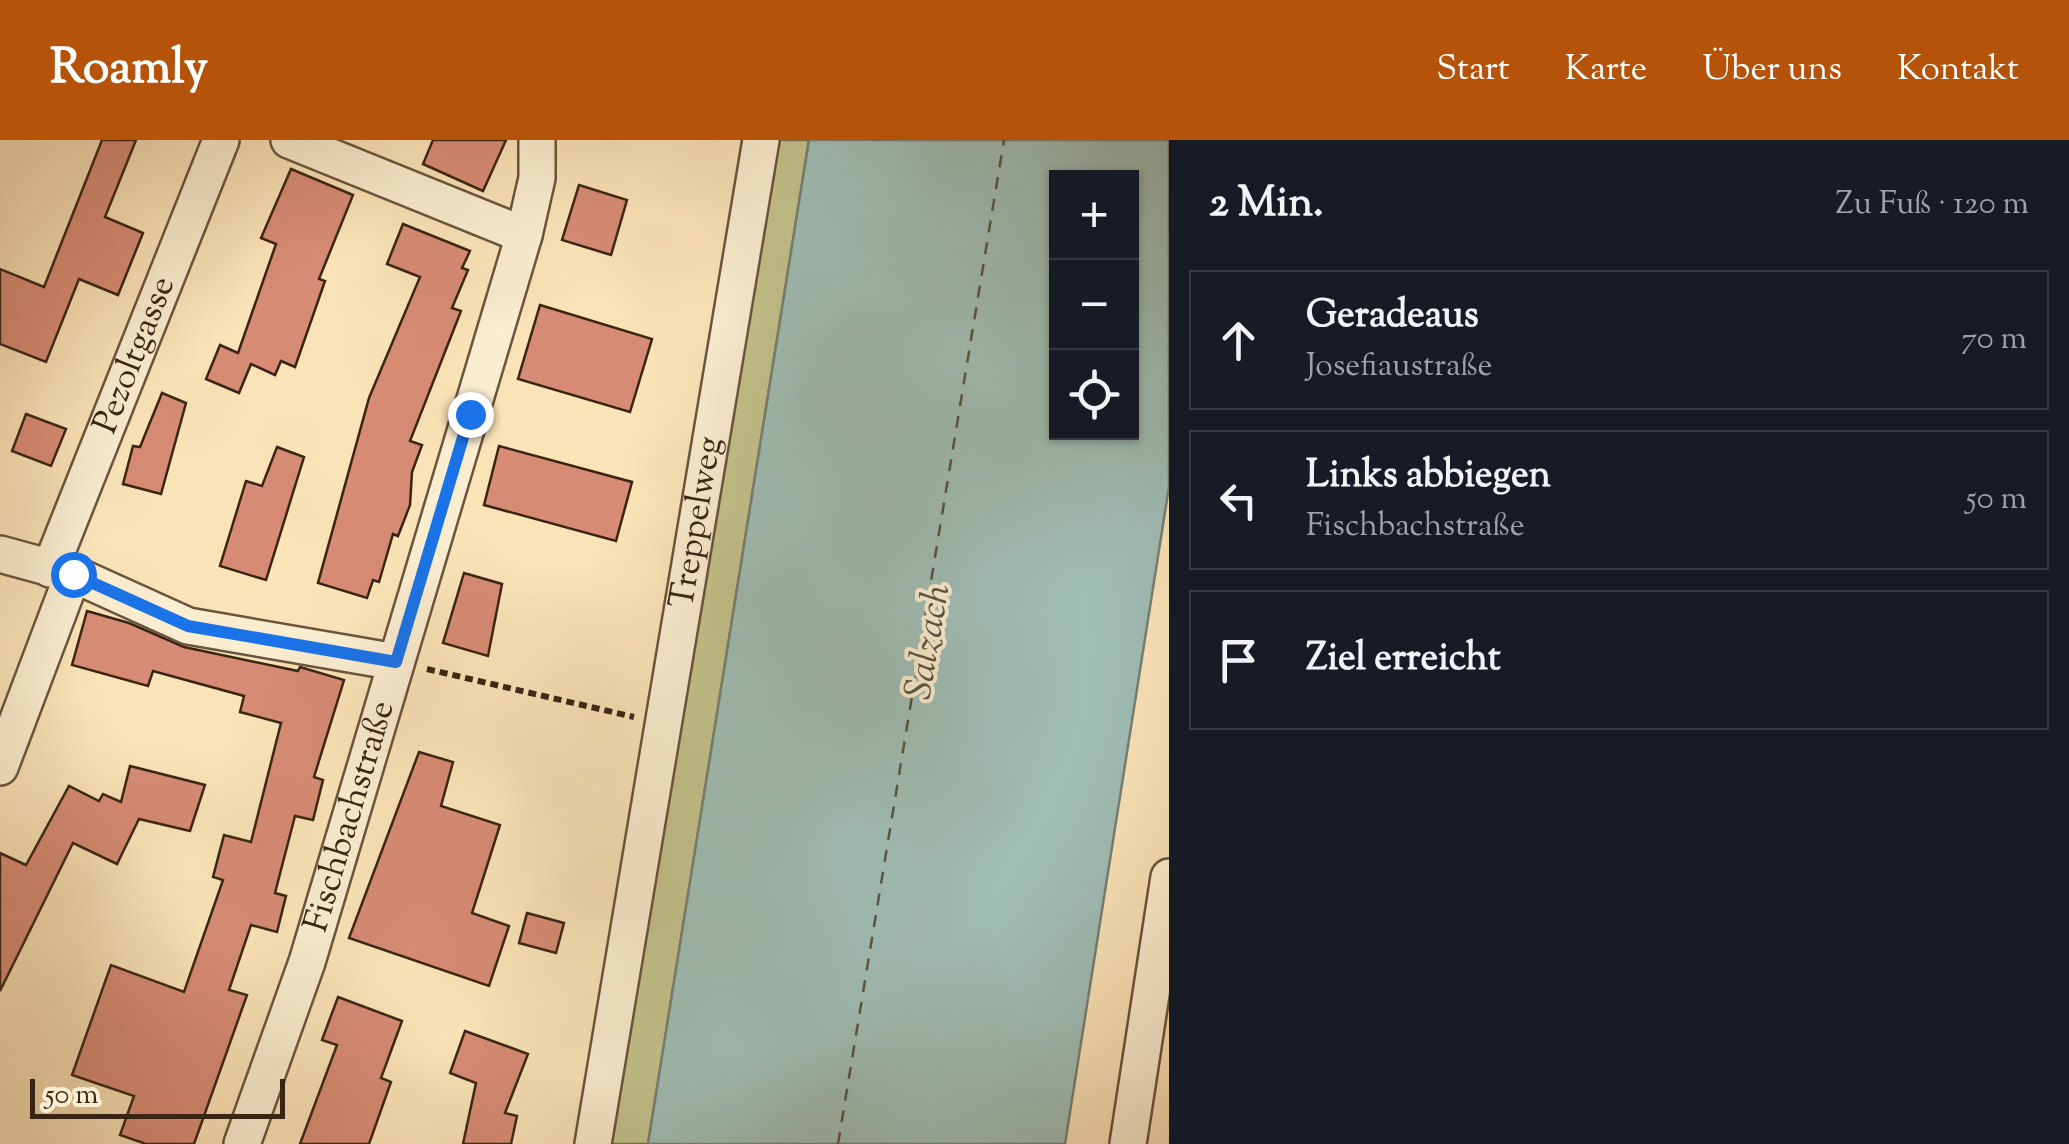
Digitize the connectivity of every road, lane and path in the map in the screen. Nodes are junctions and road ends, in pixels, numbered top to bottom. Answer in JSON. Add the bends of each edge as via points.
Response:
{"nodes":[{"id":1,"x":222,"y":140,"type":"edge"},
{"id":2,"x":289,"y":140,"type":"edge"},
{"id":3,"x":537,"y":140,"type":"edge"},
{"id":4,"x":761,"y":140,"type":"edge"},
{"id":5,"x":524,"y":235,"type":"junction"},
{"id":6,"x":0,"y":554,"type":"edge"},
{"id":7,"x":61,"y":571,"type":"junction"},
{"id":8,"x":396,"y":662,"type":"junction"},
{"id":9,"x":663,"y":724,"type":"junction"},
{"id":10,"x":0,"y":767,"type":"edge"},
{"id":11,"x":1169,"y":877,"type":"edge"},
{"id":12,"x":1159,"y":1015,"type":"edge"},
{"id":13,"x":242,"y":1144,"type":"edge"},
{"id":14,"x":593,"y":1144,"type":"edge"},
{"id":15,"x":1128,"y":1144,"type":"edge"}],
"edges":[{"from":1,"to":7,"type":"street","name":"Pezoltgasse"},
{"from":2,"to":5,"type":"street"},
{"from":3,"to":5,"type":"street","name":"Fischbachstraße","via":[[537,178]]},
{"from":4,"to":9,"type":"street","name":"Treppelweg"},
{"from":5,"to":8,"type":"street","name":"Fischbachstraße"},
{"from":6,"to":7,"type":"street"},
{"from":7,"to":8,"type":"street","via":[[188,626]]},
{"from":7,"to":10,"type":"street","name":"Pezoltgasse"},
{"from":8,"to":9,"type":"path"},
{"from":8,"to":13,"type":"street","name":"Fischbachstraße","via":[[302,980]]},
{"from":9,"to":14,"type":"street","name":"Treppelweg"},
{"from":11,"to":12,"type":"street"},
{"from":12,"to":15,"type":"street"}]}
